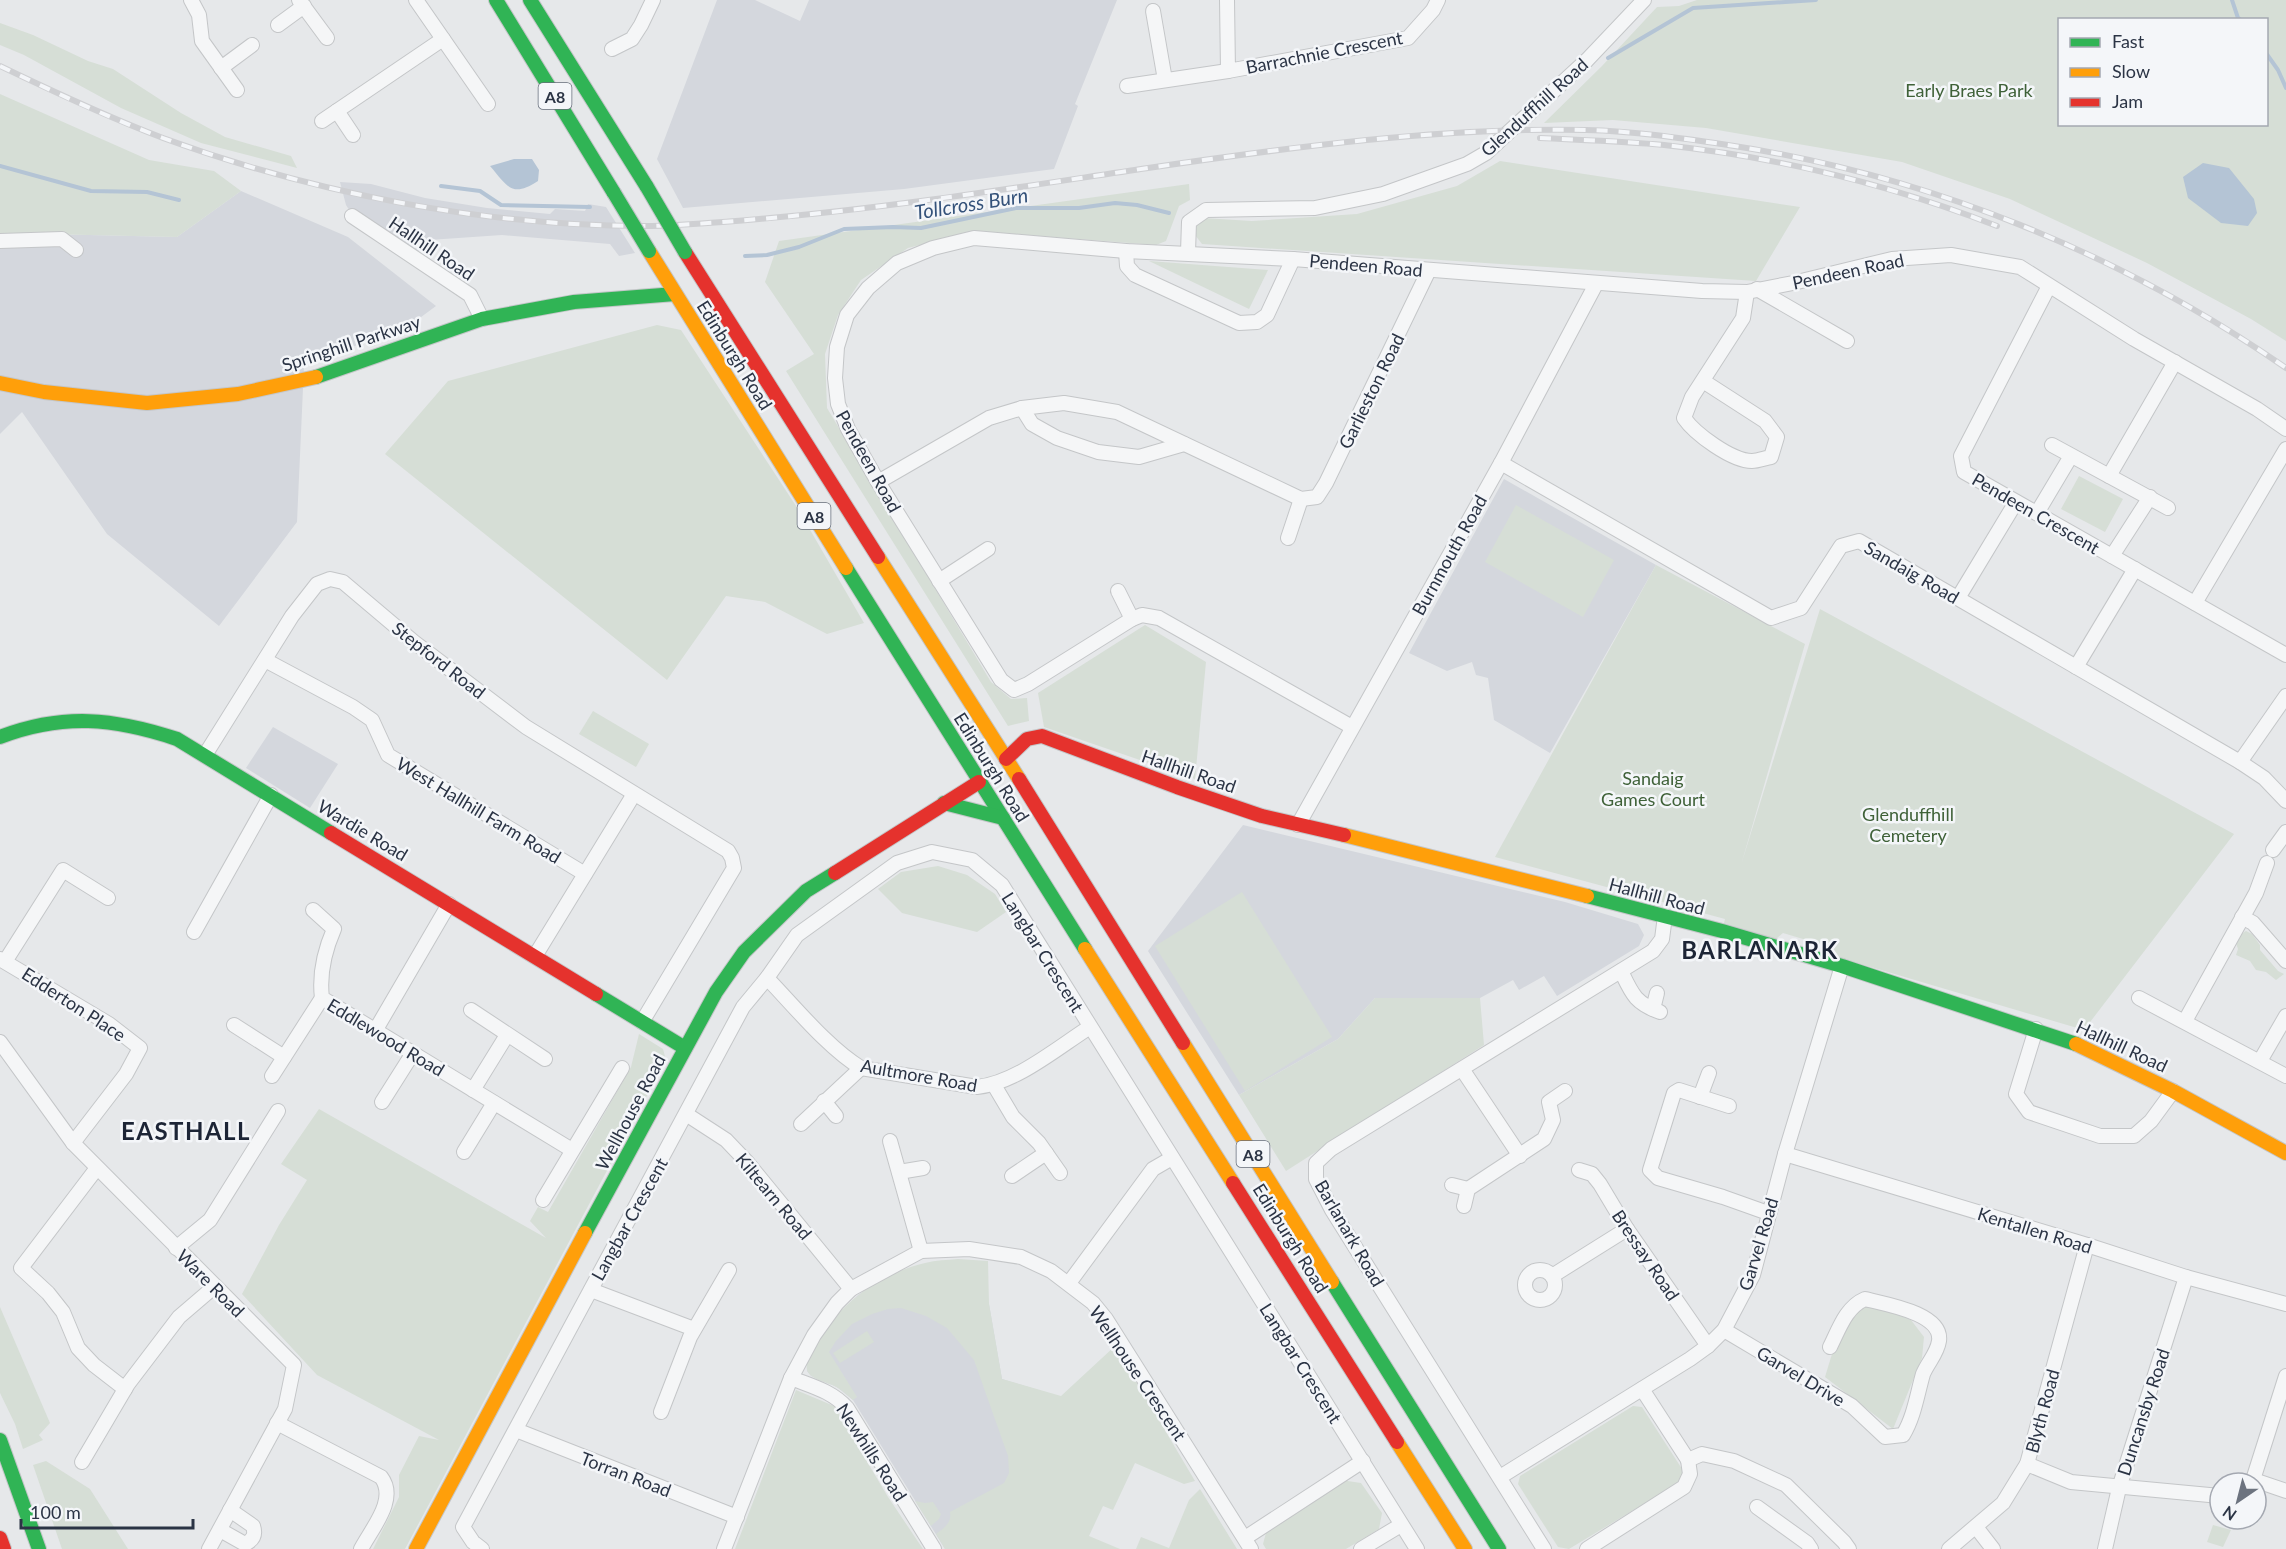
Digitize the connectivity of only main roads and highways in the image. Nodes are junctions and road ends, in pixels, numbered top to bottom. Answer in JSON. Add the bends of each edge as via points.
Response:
{"nodes":[{"id":1,"x":496,"y":0,"type":"edge"},
{"id":2,"x":530,"y":0,"type":"edge"},
{"id":3,"x":689,"y":287,"type":"junction"},
{"id":4,"x":0,"y":383,"type":"edge"},
{"id":5,"x":897,"y":618,"type":"junction"},
{"id":6,"x":0,"y":737,"type":"edge"},
{"id":7,"x":993,"y":770,"type":"junction"},
{"id":8,"x":944,"y":803,"type":"junction"},
{"id":9,"x":1003,"y":818,"type":"junction"},
{"id":10,"x":685,"y":1048,"type":"junction"},
{"id":11,"x":2286,"y":1153,"type":"edge"},
{"id":12,"x":0,"y":1440,"type":"edge"},
{"id":13,"x":0,"y":1538,"type":"edge"},
{"id":14,"x":4,"y":1549,"type":"edge"},
{"id":15,"x":39,"y":1549,"type":"edge"},
{"id":16,"x":416,"y":1549,"type":"edge"},
{"id":17,"x":1465,"y":1549,"type":"edge"},
{"id":18,"x":1498,"y":1549,"type":"edge"}],
"edges":[{"from":1,"to":3,"type":"main road","name":"Edinburgh Road","number":"A8","bridge":true,"via":[[649,250]]},
{"from":2,"to":3,"type":"main road","name":"Edinburgh Road","number":"A8","bridge":true,"via":[[685,252]]},
{"from":3,"to":4,"type":"main road","name":"Springhill Parkway","via":[[482,319],[313,378],[238,394],[147,403]]},
{"from":3,"to":5,"type":"main road","name":"Edinburgh Road","number":"A8"},
{"from":3,"to":5,"type":"main road","name":"Edinburgh Road","number":"A8"},
{"from":5,"to":7,"type":"main road","name":"Edinburgh Road","number":"A8"},
{"from":5,"to":7,"type":"main road","name":"Edinburgh Road","number":"A8"},
{"from":6,"to":10,"type":"main road","name":"Wardie Road","via":[[40,722],[90,719],[160,733],[206,755]]},
{"from":7,"to":8,"type":"main road","name":"Wellhouse Road"},
{"from":7,"to":9,"type":"main road","name":"Edinburgh Road","number":"A8"},
{"from":7,"to":11,"type":"main road","name":"Hallhill Road","via":[[1027,739],[1042,736],[1262,816],[1665,916],[1842,966],[2074,1043]]},
{"from":7,"to":18,"type":"main road","name":"Edinburgh Road","number":"A8"},
{"from":8,"to":9,"type":"main road"},
{"from":8,"to":10,"type":"main road","name":"Wellhouse Road","via":[[806,891],[744,952]]},
{"from":9,"to":17,"type":"main road","name":"Edinburgh Road","number":"A8"},
{"from":10,"to":16,"type":"main road","name":"Wellhouse Road"},
{"from":12,"to":15,"type":"main road"},
{"from":13,"to":14,"type":"main road"}]}
